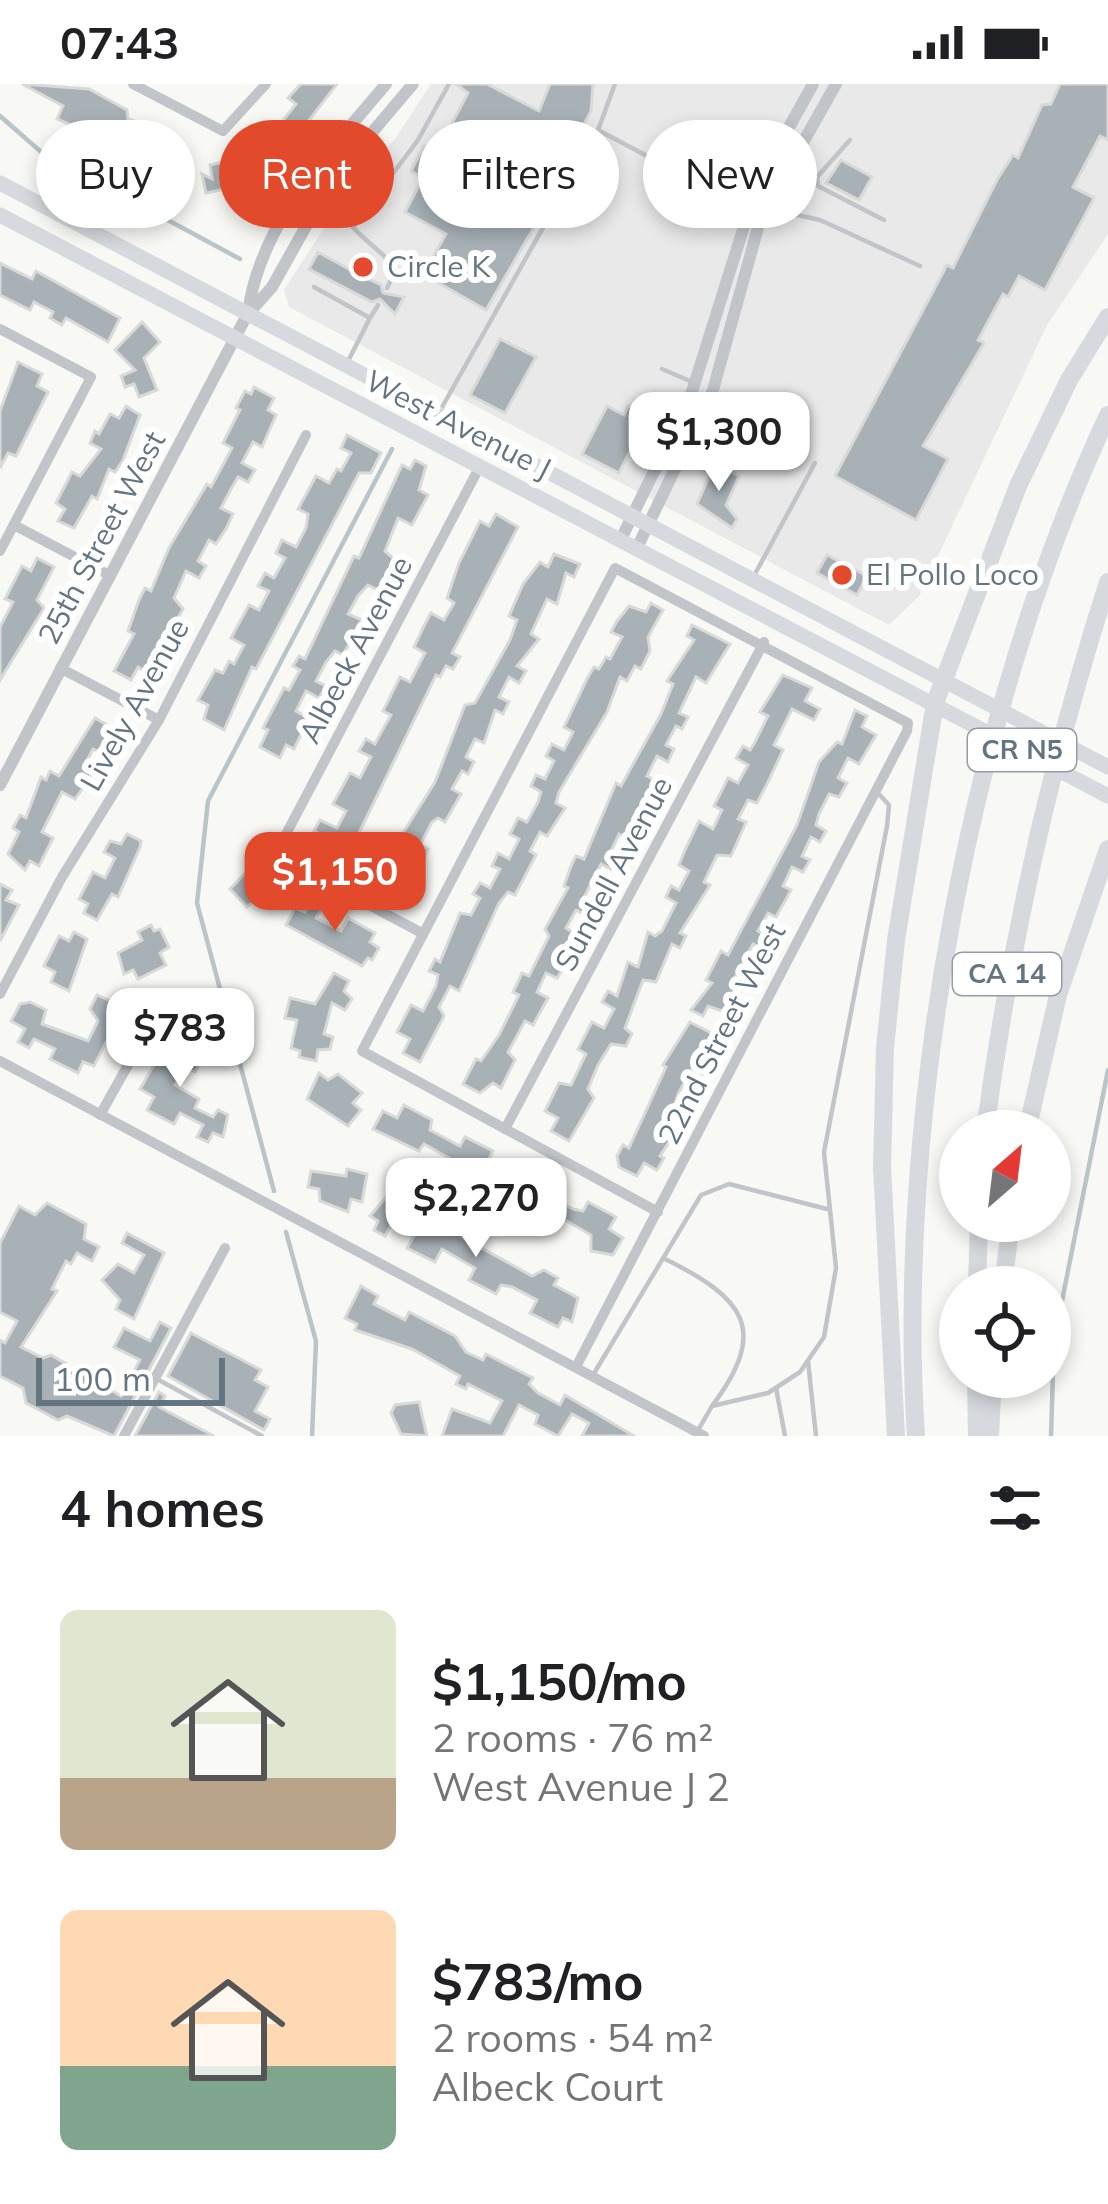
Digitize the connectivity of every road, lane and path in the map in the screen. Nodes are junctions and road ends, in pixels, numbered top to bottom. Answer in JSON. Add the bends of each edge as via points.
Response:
{"nodes":[{"id":1,"x":134,"y":84,"type":"edge"},
{"id":2,"x":266,"y":84,"type":"edge"},
{"id":3,"x":386,"y":84,"type":"edge"},
{"id":4,"x":413,"y":84,"type":"edge"},
{"id":5,"x":449,"y":84,"type":"edge"},
{"id":6,"x":615,"y":84,"type":"edge"},
{"id":7,"x":813,"y":84,"type":"edge"},
{"id":8,"x":836,"y":84,"type":"edge"},
{"id":9,"x":384,"y":120,"type":"edge"},
{"id":10,"x":602,"y":120,"type":"edge"},
{"id":11,"x":797,"y":120,"type":"edge"},
{"id":12,"x":813,"y":120,"type":"edge"},
{"id":13,"x":850,"y":140,"type":"dead end"},
{"id":14,"x":394,"y":172,"type":"edge"},
{"id":15,"x":0,"y":183,"type":"edge"},
{"id":16,"x":0,"y":215,"type":"edge"},
{"id":17,"x":884,"y":220,"type":"dead end"},
{"id":18,"x":817,"y":222,"type":"edge"},
{"id":19,"x":304,"y":228,"type":"edge"},
{"id":20,"x":354,"y":228,"type":"edge"},
{"id":21,"x":543,"y":228,"type":"edge"},
{"id":22,"x":750,"y":228,"type":"edge"},
{"id":23,"x":752,"y":228,"type":"edge"},
{"id":24,"x":920,"y":266,"type":"dead end"},
{"id":25,"x":314,"y":287,"type":"dead end"},
{"id":26,"x":387,"y":288,"type":"dead end"},
{"id":27,"x":379,"y":305,"type":"dead end"},
{"id":28,"x":248,"y":315,"type":"junction"},
{"id":29,"x":1108,"y":317,"type":"edge"},
{"id":30,"x":370,"y":319,"type":"junction"},
{"id":31,"x":0,"y":329,"type":"edge"},
{"id":32,"x":233,"y":340,"type":"junction"},
{"id":33,"x":345,"y":367,"type":"junction"},
{"id":34,"x":662,"y":369,"type":"dead end"},
{"id":35,"x":695,"y":383,"type":"junction"},
{"id":36,"x":438,"y":414,"type":"junction"},
{"id":37,"x":1108,"y":415,"type":"edge"},
{"id":38,"x":306,"y":435,"type":"dead end"},
{"id":39,"x":815,"y":463,"type":"dead end"},
{"id":40,"x":479,"y":468,"type":"junction"},
{"id":41,"x":633,"y":516,"type":"junction"},
{"id":42,"x":649,"y":524,"type":"junction"},
{"id":43,"x":14,"y":525,"type":"junction"},
{"id":44,"x":620,"y":542,"type":"junction"},
{"id":45,"x":636,"y":550,"type":"junction"},
{"id":46,"x":0,"y":551,"type":"edge"},
{"id":47,"x":109,"y":575,"type":"junction"},
{"id":48,"x":752,"y":579,"type":"junction"},
{"id":49,"x":1108,"y":582,"type":"edge"},
{"id":50,"x":764,"y":642,"type":"junction"},
{"id":51,"x":60,"y":668,"type":"junction"},
{"id":52,"x":943,"y":679,"type":"junction"},
{"id":53,"x":935,"y":703,"type":"junction"},
{"id":54,"x":159,"y":720,"type":"junction"},
{"id":55,"x":1108,"y":766,"type":"edge"},
{"id":56,"x":0,"y":784,"type":"edge"},
{"id":57,"x":876,"y":791,"type":"junction"},
{"id":58,"x":1108,"y":796,"type":"edge"},
{"id":59,"x":1108,"y":849,"type":"edge"},
{"id":60,"x":420,"y":932,"type":"junction"},
{"id":61,"x":0,"y":994,"type":"edge"},
{"id":62,"x":161,"y":1006,"type":"dead end"},
{"id":63,"x":0,"y":1061,"type":"edge"},
{"id":64,"x":988,"y":1110,"type":"edge"},
{"id":65,"x":1033,"y":1110,"type":"edge"},
{"id":66,"x":100,"y":1115,"type":"junction"},
{"id":67,"x":505,"y":1129,"type":"junction"},
{"id":68,"x":827,"y":1209,"type":"junction"},
{"id":69,"x":658,"y":1212,"type":"junction"},
{"id":70,"x":225,"y":1248,"type":"dead end"},
{"id":71,"x":665,"y":1259,"type":"junction"},
{"id":72,"x":808,"y":1360,"type":"junction"},
{"id":73,"x":576,"y":1367,"type":"junction"},
{"id":74,"x":592,"y":1376,"type":"junction"},
{"id":75,"x":154,"y":1378,"type":"junction"},
{"id":76,"x":776,"y":1388,"type":"junction"},
{"id":77,"x":976,"y":1398,"type":"edge"},
{"id":78,"x":992,"y":1398,"type":"edge"},
{"id":79,"x":712,"y":1406,"type":"junction"},
{"id":80,"x":700,"y":1434,"type":"edge"},
{"id":81,"x":124,"y":1436,"type":"edge"},
{"id":82,"x":262,"y":1436,"type":"edge"},
{"id":83,"x":784,"y":1436,"type":"edge"},
{"id":84,"x":816,"y":1436,"type":"edge"},
{"id":85,"x":896,"y":1436,"type":"edge"},
{"id":86,"x":916,"y":1436,"type":"edge"},
{"id":87,"x":977,"y":1436,"type":"edge"},
{"id":88,"x":990,"y":1436,"type":"edge"}],
"edges":[{"from":1,"to":2,"type":"street","via":[[223,131]]},
{"from":3,"to":28,"type":"street","name":"25th Street West","via":[[293,204],[252,277]]},
{"from":4,"to":9,"type":"street","name":"25th Street West"},
{"from":5,"to":14,"type":"lane"},
{"from":6,"to":10,"type":"lane"},
{"from":7,"to":11,"type":"street"},
{"from":8,"to":12,"type":"street"},
{"from":13,"to":17,"type":"lane","via":[[818,186]]},
{"from":15,"to":28,"type":"main road","name":"West Avenue J"},
{"from":16,"to":32,"type":"main road","name":"West Avenue J"},
{"from":18,"to":24,"type":"lane"},
{"from":19,"to":28,"type":"street","name":"25th Street West"},
{"from":20,"to":26,"type":"lane","via":[[391,261]]},
{"from":21,"to":36,"type":"lane"},
{"from":22,"to":35,"type":"street"},
{"from":23,"to":42,"type":"street","via":[[712,390]]},
{"from":25,"to":30,"type":"lane"},
{"from":27,"to":30,"type":"lane"},
{"from":28,"to":32,"type":"street","name":"25th Street West"},
{"from":28,"to":33,"type":"main road","name":"West Avenue J"},
{"from":29,"to":52,"type":"highway","via":[[1018,486]]},
{"from":30,"to":33,"type":"lane"},
{"from":31,"to":43,"type":"street","via":[[91,377]]},
{"from":32,"to":40,"type":"main road","name":"West Avenue J"},
{"from":32,"to":47,"type":"street","name":"25th Street West"},
{"from":33,"to":36,"type":"main road","name":"West Avenue J"},
{"from":34,"to":35,"type":"lane"},
{"from":35,"to":41,"type":"street"},
{"from":36,"to":41,"type":"main road","name":"West Avenue J"},
{"from":37,"to":86,"type":"highway","number":"CA 14","via":[[1016,662],[948,949],[922,1155],[911,1362]]},
{"from":38,"to":54,"type":"street","name":"Lively Avenue"},
{"from":39,"to":48,"type":"lane"},
{"from":40,"to":44,"type":"main road","name":"West Avenue J"},
{"from":40,"to":60,"type":"street","name":"Albeck Avenue","via":[[275,855]]},
{"from":41,"to":42,"type":"main road","name":"West Avenue J"},
{"from":41,"to":44,"type":"street"},
{"from":42,"to":45,"type":"street"},
{"from":42,"to":48,"type":"main road","name":"West Avenue J"},
{"from":43,"to":46,"type":"street"},
{"from":43,"to":47,"type":"street"},
{"from":44,"to":45,"type":"main road","name":"West Avenue J"},
{"from":45,"to":53,"type":"main road","name":"West Avenue J"},
{"from":47,"to":51,"type":"street","name":"25th Street West"},
{"from":48,"to":52,"type":"main road","name":"West Avenue J"},
{"from":49,"to":64,"type":"highway","number":"CA 14","via":[[1038,818]]},
{"from":50,"to":57,"type":"street","name":"22nd Street West","via":[[908,723]]},
{"from":50,"to":60,"type":"street","via":[[615,568]]},
{"from":50,"to":67,"type":"street","name":"Sundell Avenue"},
{"from":51,"to":54,"type":"street"},
{"from":51,"to":56,"type":"street","name":"25th Street West"},
{"from":52,"to":53,"type":"highway"},
{"from":52,"to":55,"type":"main road","name":"West Avenue J","number":"CR N5"},
{"from":53,"to":58,"type":"main road","name":"West Avenue J","number":"CR N5"},
{"from":53,"to":85,"type":"highway","via":[[885,1048]]},
{"from":54,"to":61,"type":"street","name":"Lively Avenue"},
{"from":57,"to":68,"type":"lane","via":[[889,806],[887,826],[831,1090]]},
{"from":57,"to":69,"type":"street","name":"22nd Street West"},
{"from":59,"to":65,"type":"highway","via":[[1058,995]]},
{"from":60,"to":67,"type":"street","via":[[362,1051]]},
{"from":62,"to":66,"type":"street"},
{"from":63,"to":66,"type":"street"},
{"from":66,"to":73,"type":"street"},
{"from":67,"to":69,"type":"street"},
{"from":68,"to":71,"type":"lane","via":[[715,1186]]},
{"from":68,"to":72,"type":"lane","via":[[833,1302]]},
{"from":69,"to":73,"type":"street","name":"22nd Street West"},
{"from":70,"to":75,"type":"street"},
{"from":71,"to":74,"type":"lane"},
{"from":71,"to":79,"type":"lane","via":[[730,1300],[746,1330],[745,1354]]},
{"from":72,"to":76,"type":"lane"},
{"from":72,"to":84,"type":"lane"},
{"from":73,"to":74,"type":"street"},
{"from":74,"to":80,"type":"street"},
{"from":75,"to":81,"type":"street"},
{"from":75,"to":82,"type":"lane"},
{"from":76,"to":79,"type":"lane"},
{"from":76,"to":83,"type":"lane"},
{"from":77,"to":87,"type":"highway"},
{"from":78,"to":88,"type":"highway"},
{"from":79,"to":80,"type":"lane"}]}
